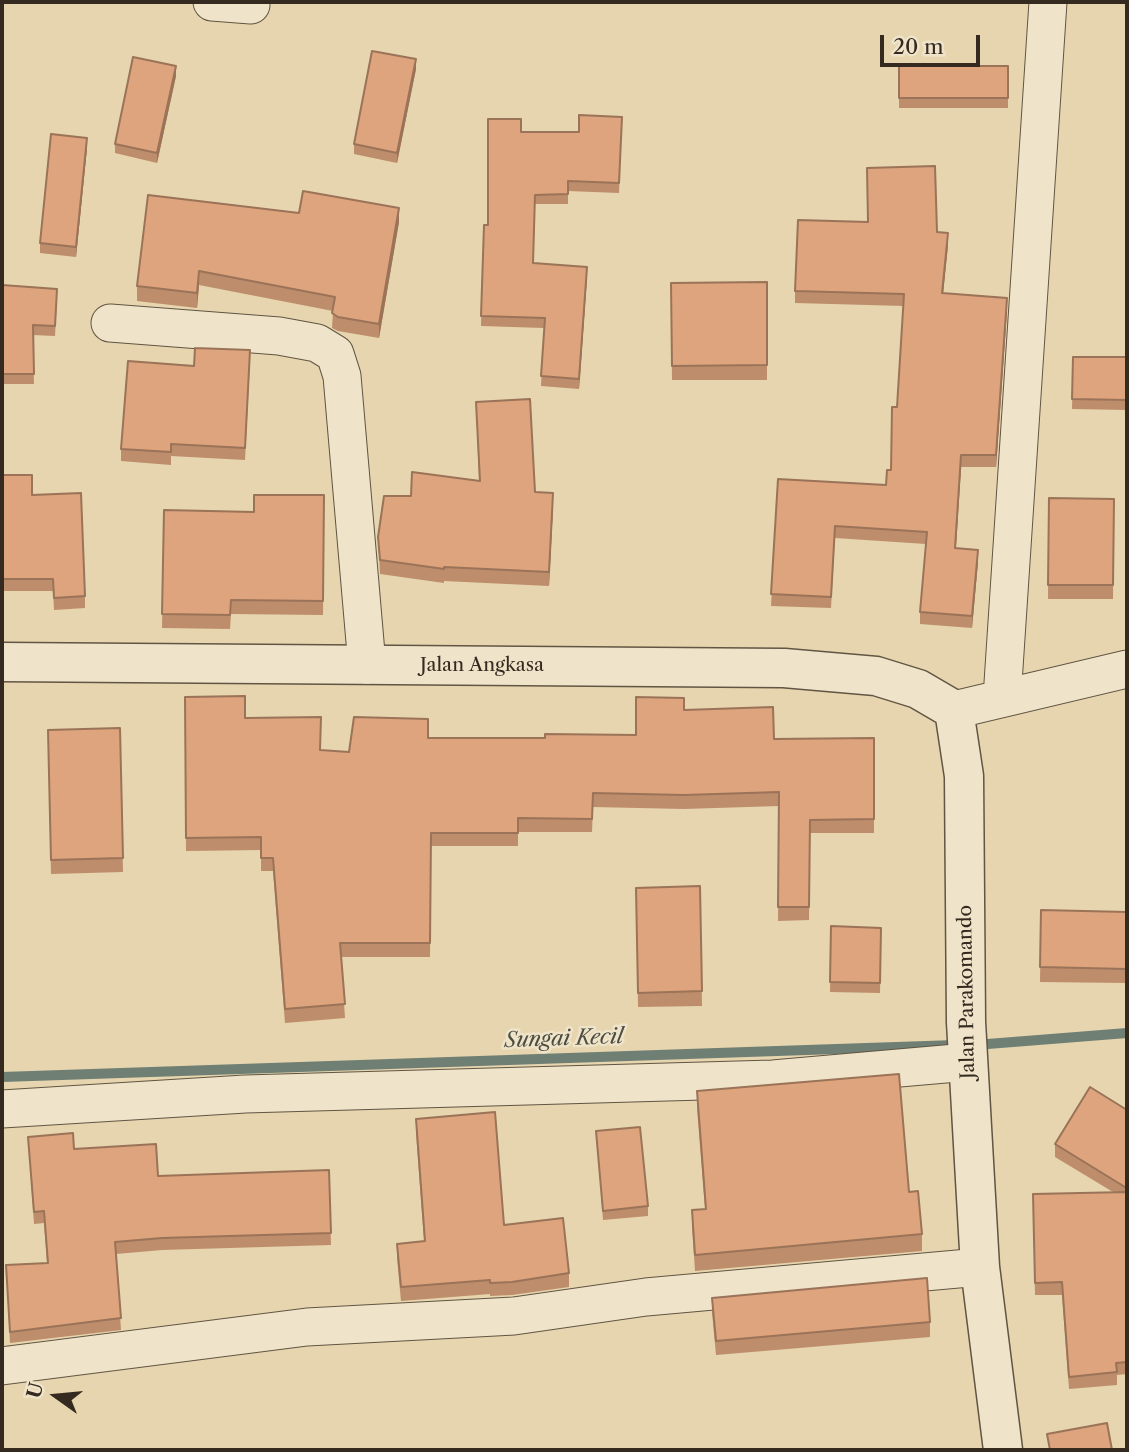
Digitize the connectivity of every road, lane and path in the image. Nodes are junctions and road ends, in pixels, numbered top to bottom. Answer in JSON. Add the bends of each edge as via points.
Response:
{"nodes":[{"id":1,"x":212,"y":2,"type":"edge"},
{"id":2,"x":1048,"y":2,"type":"edge"},
{"id":3,"x":251,"y":5,"type":"dead end"},
{"id":4,"x":110,"y":323,"type":"dead end"},
{"id":5,"x":2,"y":662,"type":"edge"},
{"id":6,"x":367,"y":665,"type":"junction"},
{"id":7,"x":1127,"y":669,"type":"edge"},
{"id":8,"x":1002,"y":698,"type":"junction"},
{"id":9,"x":954,"y":710,"type":"junction"},
{"id":10,"x":967,"y":1046,"type":"junction"},
{"id":11,"x":2,"y":1109,"type":"edge"},
{"id":12,"x":980,"y":1267,"type":"junction"},
{"id":13,"x":2,"y":1366,"type":"edge"},
{"id":14,"x":1003,"y":1450,"type":"edge"}],
"edges":[{"from":1,"to":3,"type":"street"},
{"from":2,"to":8,"type":"street"},
{"from":4,"to":6,"type":"street","via":[[279,336],[317,343],[335,354],[342,376]]},
{"from":5,"to":6,"type":"street","name":"Jalan Angkasa"},
{"from":6,"to":9,"type":"street","name":"Jalan Angkasa","via":[[833,671],[876,676],[918,689]]},
{"from":7,"to":8,"type":"street"},
{"from":8,"to":9,"type":"street"},
{"from":9,"to":10,"type":"street","name":"Jalan Parakomando","via":[[964,776]]},
{"from":10,"to":11,"type":"street","via":[[773,1079],[245,1094]]},
{"from":10,"to":12,"type":"street","name":"Jalan Parakomando"},
{"from":12,"to":13,"type":"street","via":[[646,1297],[514,1316],[307,1327]]},
{"from":12,"to":14,"type":"street","name":"Jalan Parakomando"}]}
